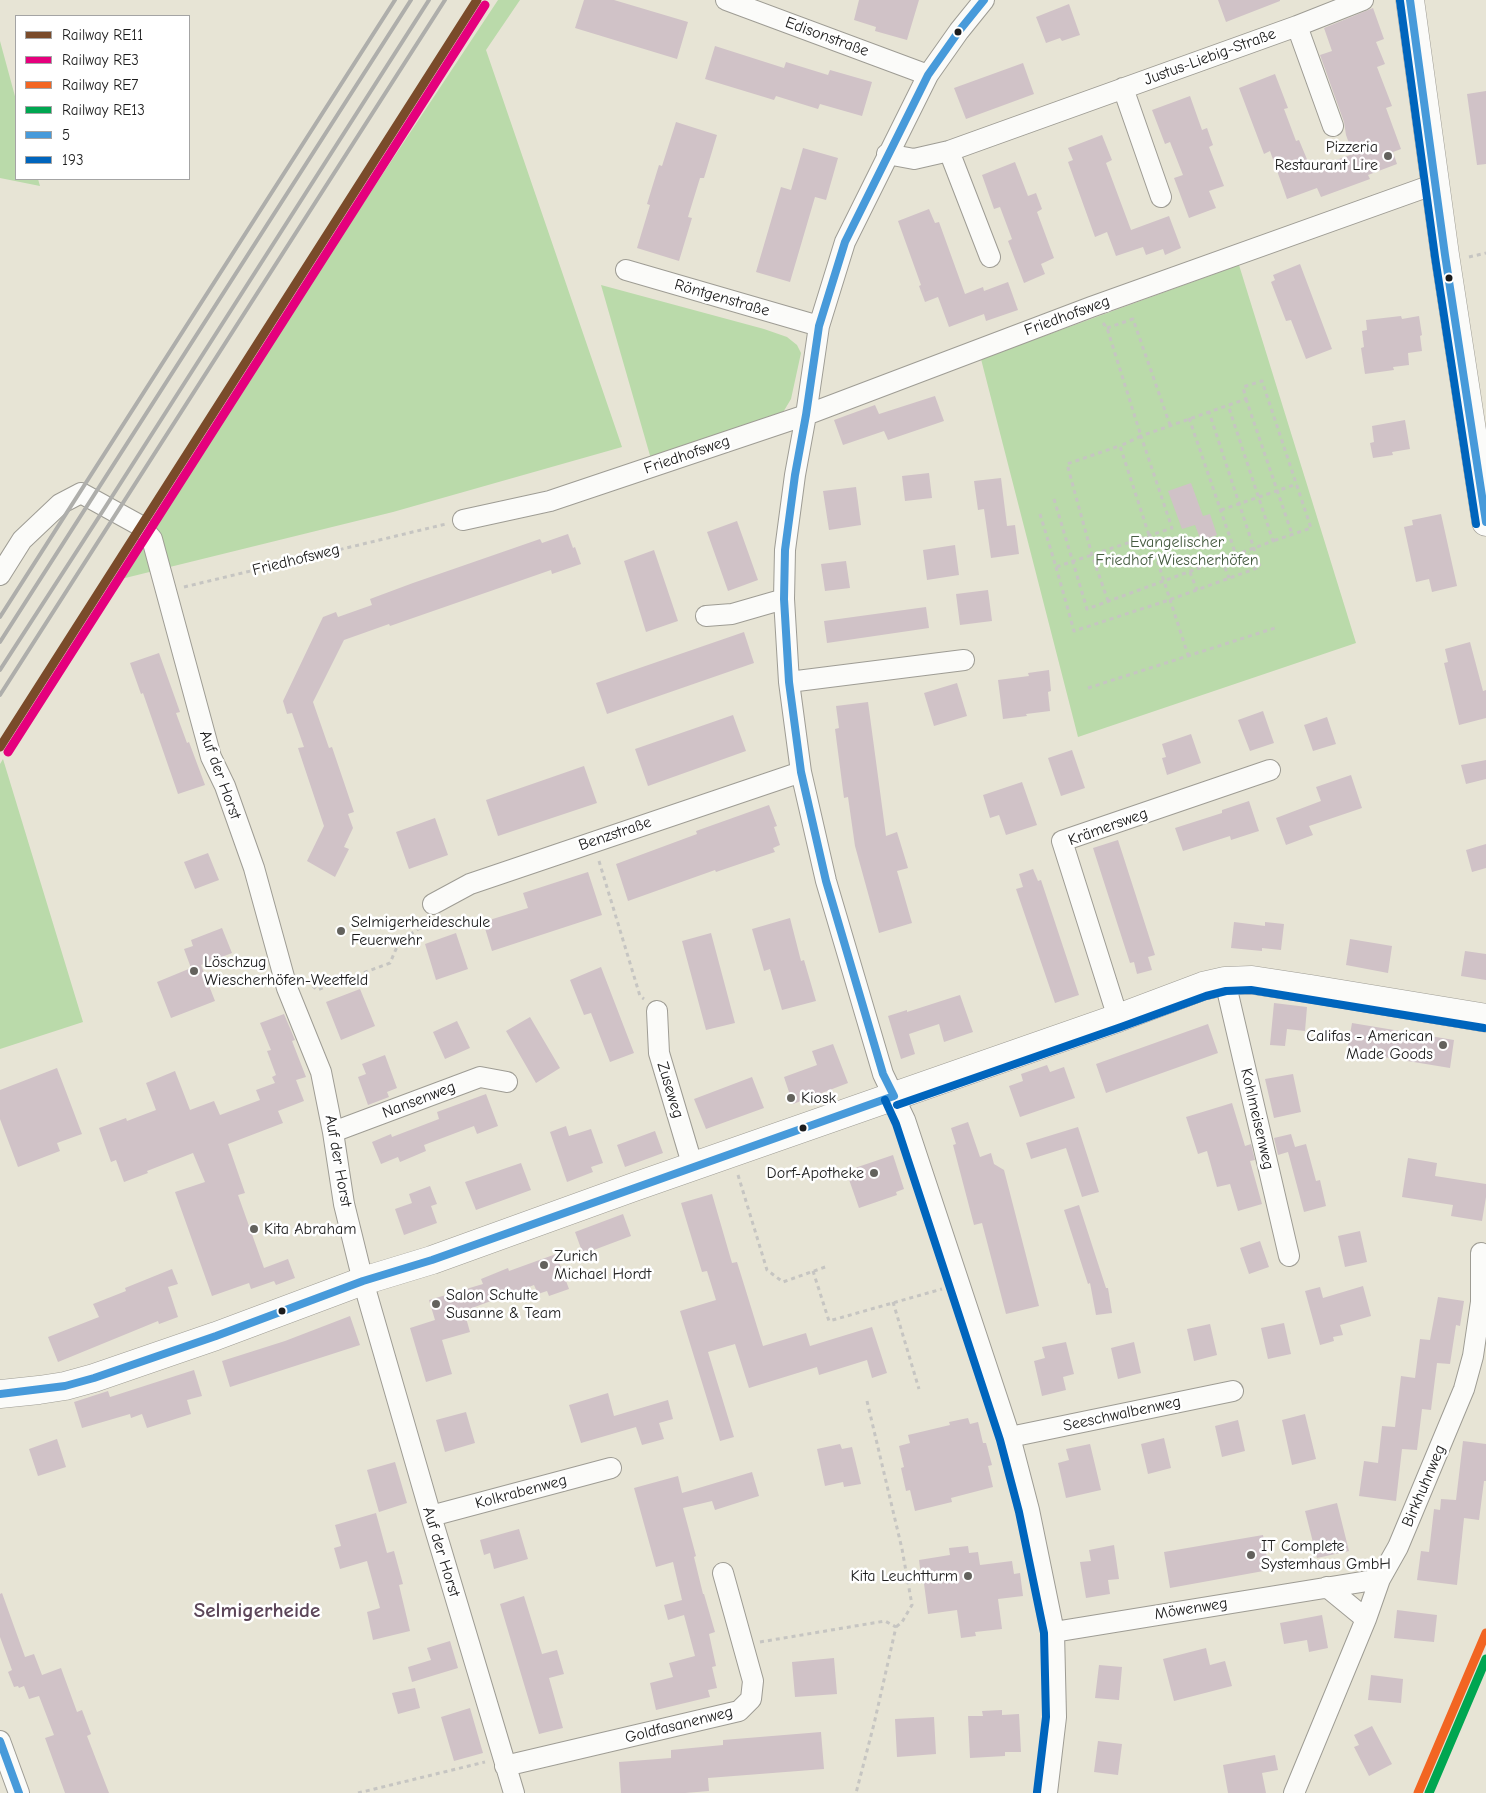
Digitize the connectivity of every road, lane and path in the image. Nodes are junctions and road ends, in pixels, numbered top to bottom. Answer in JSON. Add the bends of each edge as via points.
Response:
{"nodes":[{"id":1,"x":726,"y":0,"type":"edge"},
{"id":2,"x":984,"y":0,"type":"edge"},
{"id":3,"x":1363,"y":0,"type":"edge"},
{"id":4,"x":1410,"y":0,"type":"edge"},
{"id":5,"x":1297,"y":26,"type":"junction"},
{"id":6,"x":928,"y":75,"type":"junction"},
{"id":7,"x":1123,"y":88,"type":"junction"},
{"id":8,"x":1333,"y":126,"type":"dead end"},
{"id":9,"x":949,"y":151,"type":"junction"},
{"id":10,"x":887,"y":154,"type":"junction"},
{"id":11,"x":1435,"y":184,"type":"junction"},
{"id":12,"x":1161,"y":197,"type":"dead end"},
{"id":13,"x":990,"y":257,"type":"dead end"},
{"id":14,"x":626,"y":270,"type":"dead end"},
{"id":15,"x":1091,"y":306,"type":"junction"},
{"id":16,"x":819,"y":326,"type":"junction"},
{"id":17,"x":1106,"y":328,"type":"junction"},
{"id":18,"x":1246,"y":399,"type":"junction"},
{"id":19,"x":1228,"y":405,"type":"junction"},
{"id":20,"x":1209,"y":412,"type":"junction"},
{"id":21,"x":806,"y":415,"type":"junction"},
{"id":22,"x":1189,"y":418,"type":"junction"},
{"id":23,"x":1170,"y":425,"type":"junction"},
{"id":24,"x":1142,"y":436,"type":"junction"},
{"id":25,"x":1120,"y":446,"type":"junction"},
{"id":26,"x":1297,"y":484,"type":"junction"},
{"id":27,"x":1278,"y":490,"type":"junction"},
{"id":28,"x":1259,"y":497,"type":"junction"},
{"id":29,"x":1054,"y":499,"type":"dead end"},
{"id":30,"x":1239,"y":504,"type":"junction"},
{"id":31,"x":1221,"y":510,"type":"junction"},
{"id":32,"x":1040,"y":514,"type":"dead end"},
{"id":33,"x":463,"y":520,"type":"joint"},
{"id":34,"x":1486,"y":522,"type":"edge"},
{"id":35,"x":1292,"y":534,"type":"junction"},
{"id":36,"x":1150,"y":537,"type":"junction"},
{"id":37,"x":1273,"y":541,"type":"junction"},
{"id":38,"x":1254,"y":548,"type":"junction"},
{"id":39,"x":1092,"y":555,"type":"junction"},
{"id":40,"x":1236,"y":555,"type":"junction"},
{"id":41,"x":1222,"y":560,"type":"junction"},
{"id":42,"x":1072,"y":562,"type":"junction"},
{"id":43,"x":1056,"y":567,"type":"junction"},
{"id":44,"x":1190,"y":572,"type":"junction"},
{"id":45,"x":0,"y":575,"type":"edge"},
{"id":46,"x":1229,"y":578,"type":"junction"},
{"id":47,"x":1163,"y":581,"type":"junction"},
{"id":48,"x":1197,"y":590,"type":"junction"},
{"id":49,"x":167,"y":591,"type":"junction"},
{"id":50,"x":784,"y":599,"type":"junction"},
{"id":51,"x":1169,"y":600,"type":"junction"},
{"id":52,"x":1108,"y":602,"type":"junction"},
{"id":53,"x":706,"y":616,"type":"dead end"},
{"id":54,"x":1278,"y":628,"type":"dead end"},
{"id":55,"x":1188,"y":655,"type":"junction"},
{"id":56,"x":964,"y":660,"type":"dead end"},
{"id":57,"x":789,"y":682,"type":"junction"},
{"id":58,"x":1088,"y":688,"type":"dead end"},
{"id":59,"x":1270,"y":770,"type":"dead end"},
{"id":60,"x":801,"y":772,"type":"junction"},
{"id":61,"x":592,"y":842,"type":"junction"},
{"id":62,"x":433,"y":904,"type":"joint"},
{"id":63,"x":1225,"y":981,"type":"junction"},
{"id":64,"x":287,"y":988,"type":"junction"},
{"id":65,"x":657,"y":1011,"type":"joint"},
{"id":66,"x":1118,"y":1018,"type":"junction"},
{"id":67,"x":1486,"y":1018,"type":"edge"},
{"id":68,"x":507,"y":1082,"type":"dead end"},
{"id":69,"x":894,"y":1096,"type":"junction"},
{"id":70,"x":333,"y":1132,"type":"junction"},
{"id":71,"x":731,"y":1153,"type":"junction"},
{"id":72,"x":693,"y":1167,"type":"junction"},
{"id":73,"x":1481,"y":1253,"type":"dead end"},
{"id":74,"x":1290,"y":1256,"type":"dead end"},
{"id":75,"x":828,"y":1266,"type":"dead end"},
{"id":76,"x":813,"y":1271,"type":"junction"},
{"id":77,"x":363,"y":1281,"type":"junction"},
{"id":78,"x":959,"y":1284,"type":"junction"},
{"id":79,"x":893,"y":1302,"type":"junction"},
{"id":80,"x":919,"y":1390,"type":"dead end"},
{"id":81,"x":1233,"y":1391,"type":"dead end"},
{"id":82,"x":0,"y":1394,"type":"edge"},
{"id":83,"x":868,"y":1401,"type":"dead end"},
{"id":84,"x":1010,"y":1437,"type":"junction"},
{"id":85,"x":612,"y":1468,"type":"dead end"},
{"id":86,"x":430,"y":1516,"type":"junction"},
{"id":87,"x":723,"y":1573,"type":"dead end"},
{"id":88,"x":1380,"y":1579,"type":"junction"},
{"id":89,"x":1327,"y":1587,"type":"junction"},
{"id":90,"x":1366,"y":1619,"type":"junction"},
{"id":91,"x":896,"y":1627,"type":"junction"},
{"id":92,"x":1054,"y":1632,"type":"junction"},
{"id":93,"x":744,"y":1645,"type":"junction"},
{"id":94,"x":0,"y":1741,"type":"edge"},
{"id":95,"x":504,"y":1762,"type":"junction"},
{"id":96,"x":19,"y":1793,"type":"edge"},
{"id":97,"x":358,"y":1793,"type":"edge"},
{"id":98,"x":514,"y":1793,"type":"edge"},
{"id":99,"x":856,"y":1793,"type":"edge"},
{"id":100,"x":1047,"y":1793,"type":"edge"},
{"id":101,"x":1294,"y":1793,"type":"edge"}],
"edges":[{"from":1,"to":6,"type":"street","name":"Edisonstraße"},
{"from":2,"to":6,"type":"street"},
{"from":3,"to":5,"type":"street","name":"Justus-Liebig-Straße"},
{"from":4,"to":11,"type":"street"},
{"from":5,"to":7,"type":"street","name":"Justus-Liebig-Straße"},
{"from":5,"to":8,"type":"street","name":"Justus-Liebig-Straße"},
{"from":6,"to":10,"type":"street"},
{"from":7,"to":9,"type":"street","name":"Justus-Liebig-Straße"},
{"from":7,"to":12,"type":"street","name":"Justus-Liebig-Straße"},
{"from":9,"to":10,"type":"street","name":"Justus-Liebig-Straße","via":[[914,159]]},
{"from":9,"to":13,"type":"street"},
{"from":10,"to":16,"type":"street","via":[[845,242]]},
{"from":11,"to":15,"type":"street","name":"Friedhofsweg"},
{"from":11,"to":34,"type":"street"},
{"from":14,"to":16,"type":"street","name":"Röntgenstraße"},
{"from":15,"to":17,"type":"path"},
{"from":15,"to":21,"type":"street","name":"Friedhofsweg"},
{"from":16,"to":21,"type":"street"},
{"from":17,"to":23,"type":"path","via":[[1133,319]]},
{"from":17,"to":24,"type":"path"},
{"from":18,"to":19,"type":"path"},
{"from":18,"to":26,"type":"path","via":[[1243,387],[1262,381]]},
{"from":18,"to":27,"type":"path"},
{"from":19,"to":20,"type":"path"},
{"from":19,"to":28,"type":"path"},
{"from":20,"to":22,"type":"path"},
{"from":20,"to":30,"type":"path"},
{"from":21,"to":33,"type":"street","name":"Friedhofsweg","via":[[550,501]]},
{"from":21,"to":50,"type":"street","via":[[785,550]]},
{"from":22,"to":23,"type":"path"},
{"from":22,"to":31,"type":"path"},
{"from":23,"to":24,"type":"path"},
{"from":24,"to":25,"type":"path"},
{"from":24,"to":36,"type":"path","via":[[1172,528]]},
{"from":25,"to":36,"type":"path"},
{"from":25,"to":39,"type":"path","via":[[1067,464]]},
{"from":26,"to":27,"type":"path"},
{"from":26,"to":35,"type":"path","via":[[1312,528]]},
{"from":27,"to":28,"type":"path"},
{"from":27,"to":35,"type":"path"},
{"from":28,"to":30,"type":"path"},
{"from":28,"to":37,"type":"path"},
{"from":29,"to":42,"type":"path"},
{"from":30,"to":31,"type":"path"},
{"from":30,"to":38,"type":"path"},
{"from":31,"to":40,"type":"path"},
{"from":32,"to":43,"type":"path"},
{"from":33,"to":49,"type":"path","name":"Friedhofsweg"},
{"from":35,"to":37,"type":"path"},
{"from":36,"to":39,"type":"path"},
{"from":36,"to":47,"type":"path"},
{"from":37,"to":38,"type":"path"},
{"from":38,"to":40,"type":"path"},
{"from":38,"to":46,"type":"path","via":[[1260,566]]},
{"from":39,"to":42,"type":"path"},
{"from":39,"to":52,"type":"path"},
{"from":40,"to":41,"type":"path"},
{"from":41,"to":44,"type":"path"},
{"from":41,"to":46,"type":"path"},
{"from":42,"to":43,"type":"path"},
{"from":42,"to":52,"type":"path","via":[[1087,609]]},
{"from":43,"to":51,"type":"path","via":[[1074,631]]},
{"from":44,"to":47,"type":"path"},
{"from":44,"to":48,"type":"path"},
{"from":45,"to":49,"type":"street","via":[[22,540],[60,504],[81,493],[141,526],[152,539]]},
{"from":46,"to":48,"type":"path"},
{"from":47,"to":51,"type":"path"},
{"from":47,"to":52,"type":"path"},
{"from":48,"to":51,"type":"path"},
{"from":49,"to":64,"type":"street","name":"Auf der Horst","via":[[211,757],[225,786],[254,868]]},
{"from":50,"to":53,"type":"street","via":[[732,614]]},
{"from":50,"to":57,"type":"street"},
{"from":51,"to":55,"type":"path"},
{"from":54,"to":55,"type":"path"},
{"from":55,"to":58,"type":"path"},
{"from":56,"to":57,"type":"street"},
{"from":57,"to":60,"type":"street"},
{"from":59,"to":66,"type":"street","name":"Krämersweg","via":[[1062,841]]},
{"from":60,"to":61,"type":"street","name":"Benzstraße"},
{"from":60,"to":69,"type":"street","via":[[826,881],[883,1074]]},
{"from":61,"to":62,"type":"street","name":"Benzstraße","via":[[470,884]]},
{"from":61,"to":65,"type":"path","via":[[640,996]]},
{"from":62,"to":64,"type":"path","via":[[420,927],[399,942],[390,963],[318,990],[310,983],[298,983]]},
{"from":63,"to":66,"type":"street"},
{"from":63,"to":67,"type":"street","via":[[1252,980],[1303,987]]},
{"from":63,"to":74,"type":"street","name":"Kohlmeisenweg"},
{"from":64,"to":70,"type":"street","name":"Auf der Horst","via":[[322,1072]]},
{"from":65,"to":72,"type":"street","name":"Zuseweg","via":[[659,1053]]},
{"from":66,"to":69,"type":"street"},
{"from":68,"to":70,"type":"street","name":"Nansenweg","via":[[480,1076]]},
{"from":69,"to":71,"type":"street"},
{"from":69,"to":78,"type":"street","via":[[905,1120]]},
{"from":70,"to":77,"type":"street","name":"Auf der Horst","via":[[344,1204]]},
{"from":71,"to":72,"type":"street"},
{"from":71,"to":76,"type":"path","via":[[767,1270],[783,1282]]},
{"from":72,"to":77,"type":"street","via":[[432,1260]]},
{"from":73,"to":88,"type":"street","name":"Birkhuhnweg","via":[[1481,1302],[1473,1356],[1464,1389],[1398,1547]]},
{"from":75,"to":76,"type":"path"},
{"from":76,"to":79,"type":"path","via":[[829,1321]]},
{"from":77,"to":82,"type":"street","via":[[94,1378],[65,1386]]},
{"from":77,"to":86,"type":"street","name":"Auf der Horst"},
{"from":78,"to":79,"type":"path"},
{"from":78,"to":84,"type":"street"},
{"from":79,"to":80,"type":"path"},
{"from":81,"to":84,"type":"street","name":"Seeschwalbenweg"},
{"from":83,"to":91,"type":"path","via":[[912,1605]]},
{"from":84,"to":92,"type":"street"},
{"from":85,"to":86,"type":"street","name":"Kolkrabenweg"},
{"from":86,"to":95,"type":"street","name":"Auf der Horst"},
{"from":87,"to":93,"type":"street","name":"Goldfasanenweg"},
{"from":88,"to":89,"type":"street","name":"Möwenweg"},
{"from":88,"to":90,"type":"street","name":"Birkhuhnweg"},
{"from":89,"to":90,"type":"street"},
{"from":89,"to":92,"type":"street","name":"Möwenweg"},
{"from":90,"to":101,"type":"street","name":"Birkhuhnweg"},
{"from":91,"to":93,"type":"path","via":[[885,1621]]},
{"from":91,"to":99,"type":"path"},
{"from":92,"to":100,"type":"street","via":[[1056,1717]]},
{"from":93,"to":95,"type":"street","name":"Goldfasanenweg","via":[[753,1681],[751,1699],[739,1711]]},
{"from":94,"to":96,"type":"street"},
{"from":95,"to":97,"type":"path"},
{"from":95,"to":98,"type":"street","name":"Auf der Horst"}]}
